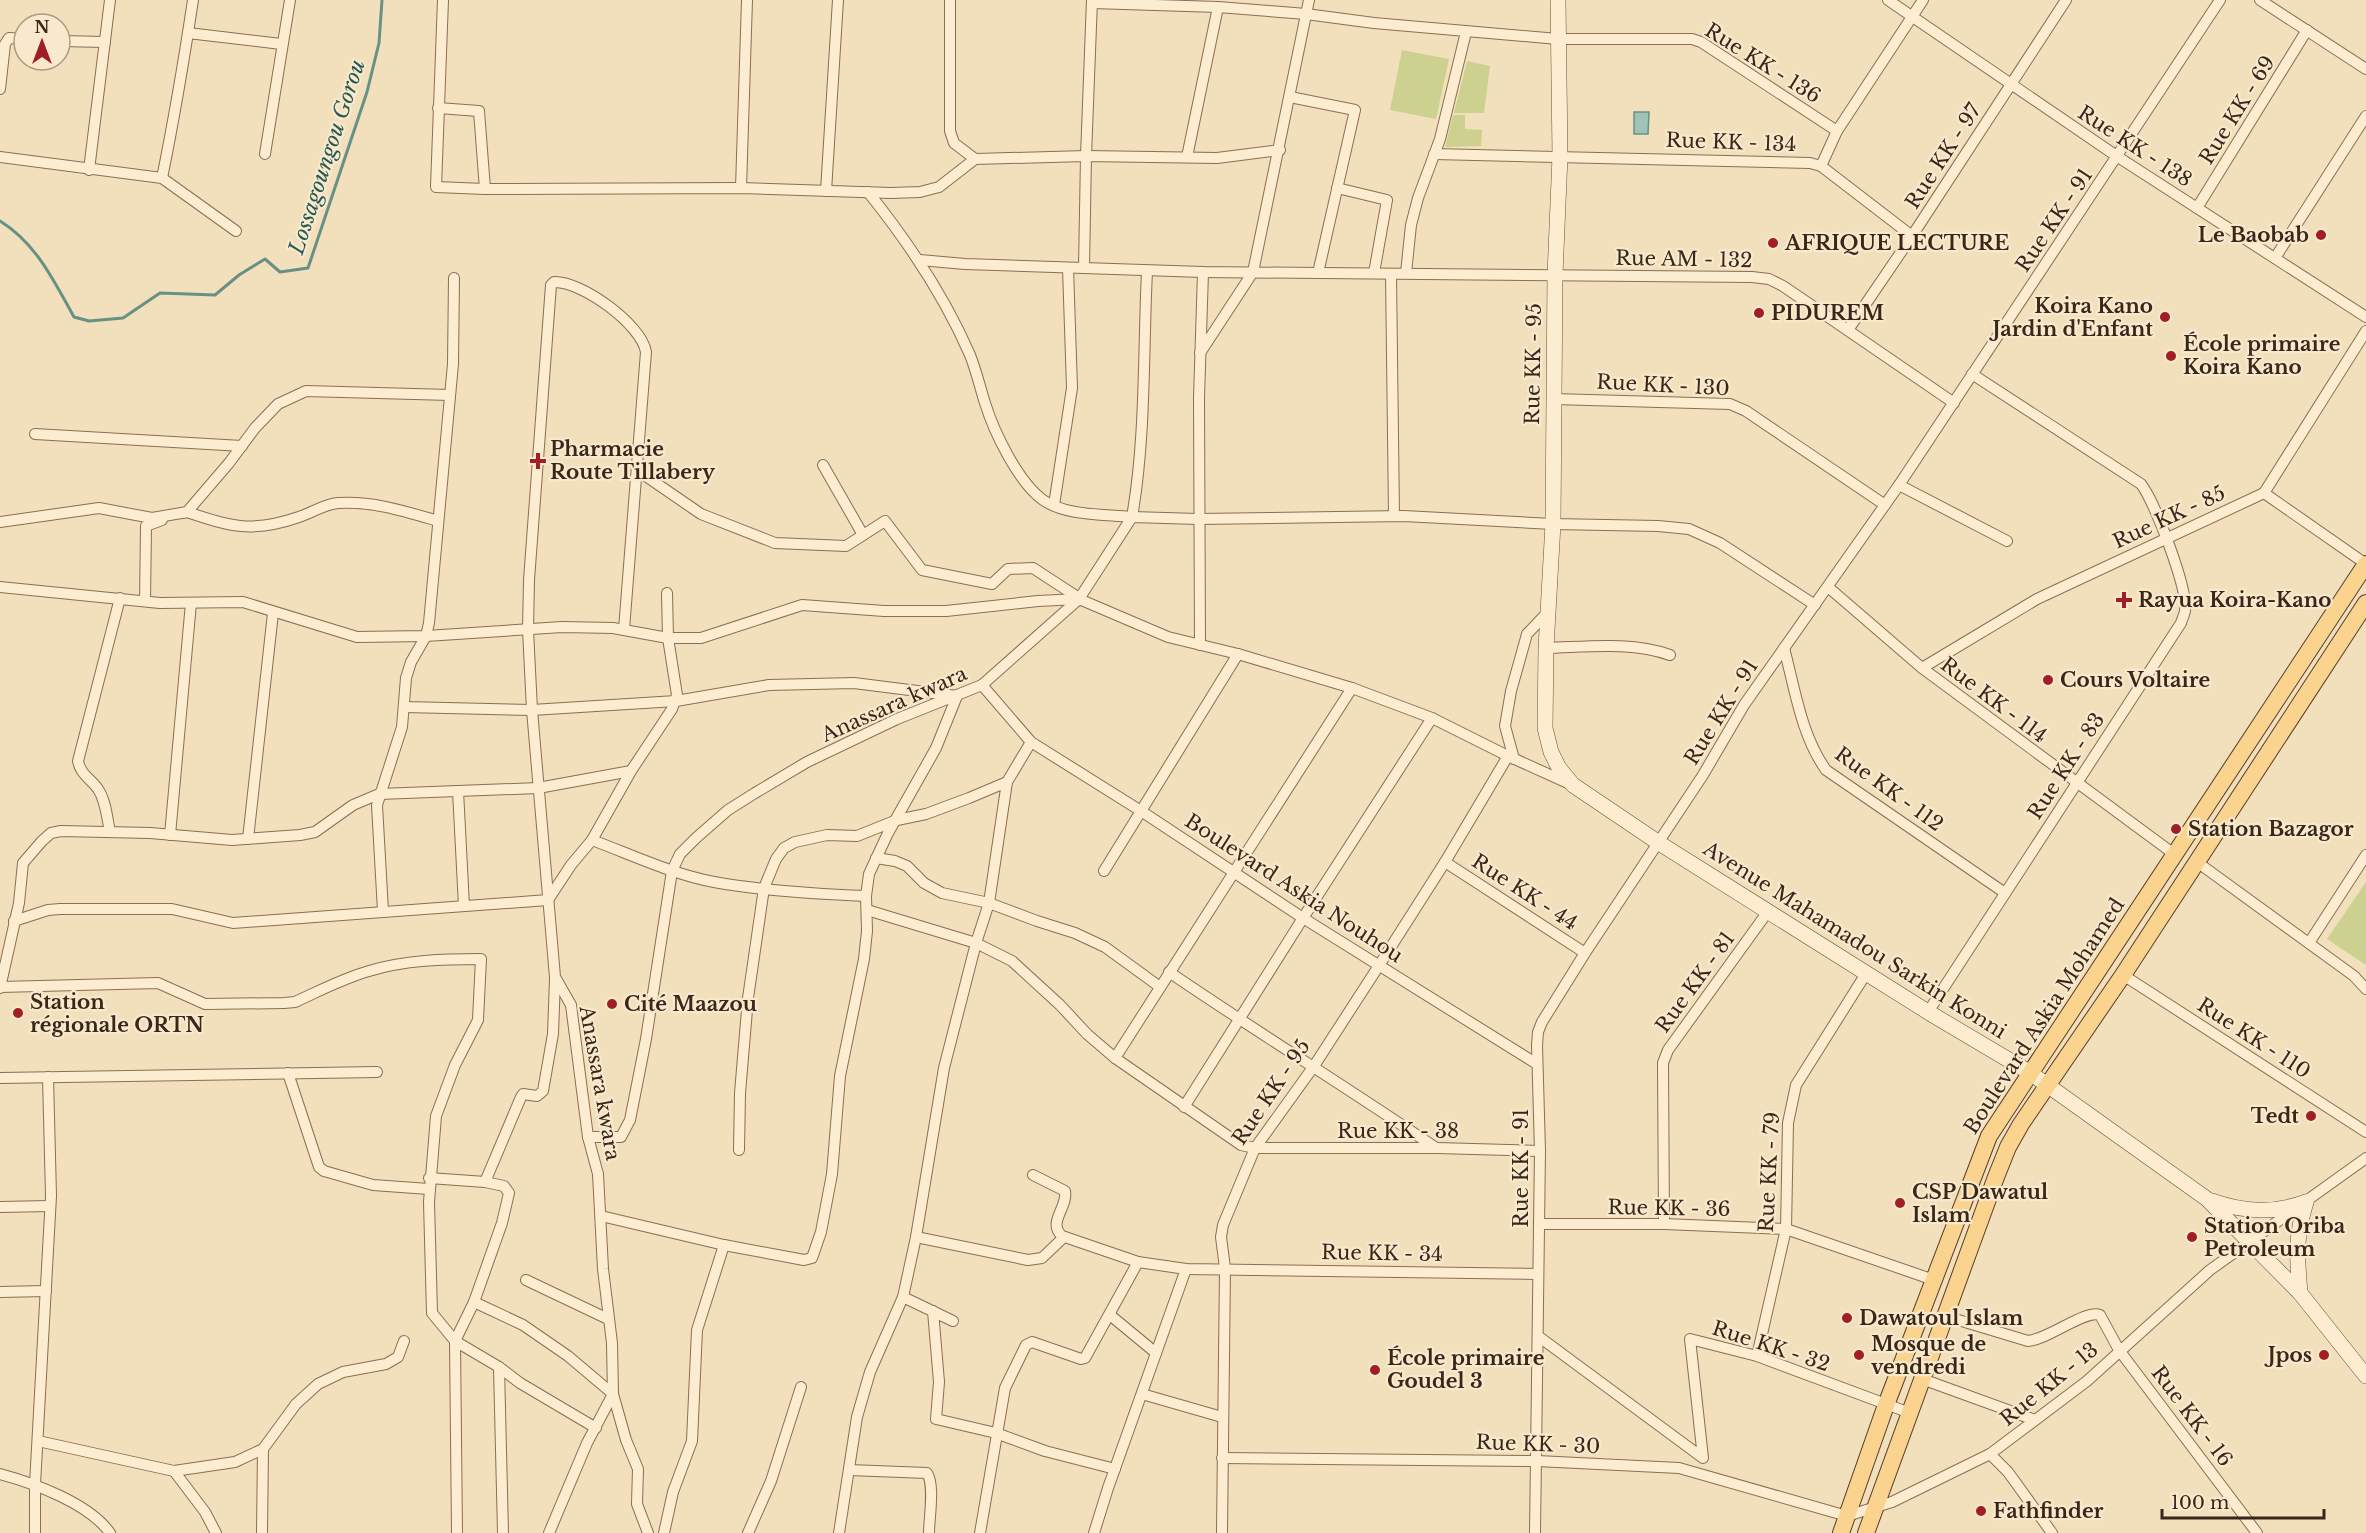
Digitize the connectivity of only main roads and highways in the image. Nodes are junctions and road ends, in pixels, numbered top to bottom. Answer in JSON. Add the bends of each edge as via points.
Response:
{"nodes":[{"id":1,"x":2366,"y":564,"type":"edge"},
{"id":2,"x":2366,"y":603,"type":"edge"},
{"id":3,"x":2361,"y":622,"type":"edge"},
{"id":4,"x":1842,"y":1533,"type":"edge"},
{"id":5,"x":1866,"y":1533,"type":"edge"}],
"edges":[{"from":1,"to":4,"type":"main road","name":"Boulevard Askia Mohamed","via":[[1989,1136],[1886,1405]]},
{"from":2,"to":3,"type":"main road","name":"Boulevard Askia Mohamed"},
{"from":3,"to":5,"type":"main road","name":"Boulevard Askia Mohamed","via":[[2008,1147]]}]}
